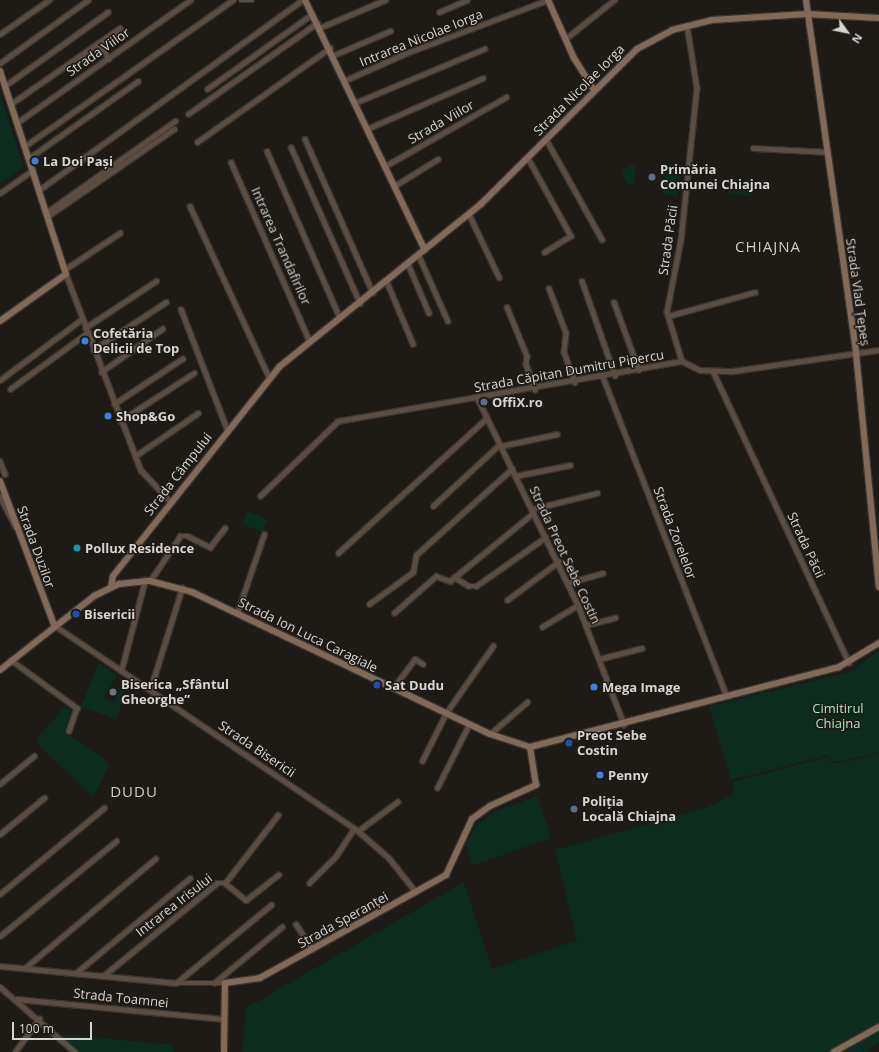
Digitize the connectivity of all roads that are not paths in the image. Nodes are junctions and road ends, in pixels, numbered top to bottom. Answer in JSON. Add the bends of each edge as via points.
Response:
{"nodes":[{"id":1,"x":49,"y":0,"type":"edge"},
{"id":2,"x":88,"y":0,"type":"edge"},
{"id":3,"x":190,"y":0,"type":"edge"},
{"id":4,"x":233,"y":0,"type":"edge"},
{"id":5,"x":242,"y":0,"type":"edge"},
{"id":6,"x":252,"y":0,"type":"edge"},
{"id":7,"x":304,"y":0,"type":"edge"},
{"id":8,"x":384,"y":0,"type":"edge"},
{"id":9,"x":468,"y":0,"type":"edge"},
{"id":10,"x":548,"y":0,"type":"edge"},
{"id":11,"x":614,"y":0,"type":"edge"},
{"id":12,"x":806,"y":0,"type":"edge"},
{"id":13,"x":108,"y":12,"type":"dead end"},
{"id":14,"x":439,"y":12,"type":"dead end"},
{"id":15,"x":312,"y":14,"type":"junction"},
{"id":16,"x":807,"y":14,"type":"junction"},
{"id":17,"x":879,"y":18,"type":"edge"},
{"id":18,"x":318,"y":25,"type":"junction"},
{"id":19,"x":688,"y":25,"type":"junction"},
{"id":20,"x":120,"y":28,"type":"dead end"},
{"id":21,"x":390,"y":31,"type":"dead end"},
{"id":22,"x":0,"y":34,"type":"edge"},
{"id":23,"x":565,"y":39,"type":"junction"},
{"id":24,"x":98,"y":43,"type":"junction"},
{"id":25,"x":330,"y":48,"type":"junction"},
{"id":26,"x":484,"y":49,"type":"dead end"},
{"id":27,"x":334,"y":55,"type":"junction"},
{"id":28,"x":109,"y":58,"type":"junction"},
{"id":29,"x":0,"y":63,"type":"edge"},
{"id":30,"x":0,"y":71,"type":"edge"},
{"id":31,"x":483,"y":78,"type":"dead end"},
{"id":32,"x":346,"y":80,"type":"junction"},
{"id":33,"x":138,"y":81,"type":"dead end"},
{"id":34,"x":6,"y":85,"type":"junction"},
{"id":35,"x":207,"y":89,"type":"dead end"},
{"id":36,"x":593,"y":89,"type":"junction"},
{"id":37,"x":506,"y":97,"type":"dead end"},
{"id":38,"x":357,"y":102,"type":"junction"},
{"id":39,"x":12,"y":103,"type":"junction"},
{"id":40,"x":188,"y":114,"type":"dead end"},
{"id":41,"x":176,"y":121,"type":"dead end"},
{"id":42,"x":18,"y":122,"type":"junction"},
{"id":43,"x":369,"y":128,"type":"junction"},
{"id":44,"x":174,"y":129,"type":"dead end"},
{"id":45,"x":305,"y":139,"type":"dead end"},
{"id":46,"x":546,"y":139,"type":"junction"},
{"id":47,"x":197,"y":142,"type":"dead end"},
{"id":48,"x":25,"y":146,"type":"junction"},
{"id":49,"x":291,"y":147,"type":"dead end"},
{"id":50,"x":753,"y":148,"type":"dead end"},
{"id":51,"x":267,"y":151,"type":"dead end"},
{"id":52,"x":826,"y":152,"type":"junction"},
{"id":53,"x":29,"y":158,"type":"junction"},
{"id":54,"x":528,"y":158,"type":"junction"},
{"id":55,"x":438,"y":159,"type":"dead end"},
{"id":56,"x":232,"y":162,"type":"dead end"},
{"id":57,"x":387,"y":165,"type":"junction"},
{"id":58,"x":33,"y":170,"type":"junction"},
{"id":59,"x":396,"y":185,"type":"junction"},
{"id":60,"x":39,"y":190,"type":"junction"},
{"id":61,"x":0,"y":193,"type":"edge"},
{"id":62,"x":190,"y":206,"type":"dead end"},
{"id":63,"x":47,"y":214,"type":"junction"},
{"id":64,"x":469,"y":214,"type":"junction"},
{"id":65,"x":120,"y":233,"type":"dead end"},
{"id":66,"x":602,"y":239,"type":"dead end"},
{"id":67,"x":425,"y":250,"type":"junction"},
{"id":68,"x":545,"y":252,"type":"dead end"},
{"id":69,"x":419,"y":256,"type":"junction"},
{"id":70,"x":408,"y":264,"type":"junction"},
{"id":71,"x":65,"y":272,"type":"junction"},
{"id":72,"x":499,"y":277,"type":"dead end"},
{"id":73,"x":156,"y":281,"type":"dead end"},
{"id":74,"x":582,"y":281,"type":"dead end"},
{"id":75,"x":386,"y":282,"type":"junction"},
{"id":76,"x":549,"y":288,"type":"dead end"},
{"id":77,"x":373,"y":292,"type":"junction"},
{"id":78,"x":755,"y":292,"type":"dead end"},
{"id":79,"x":166,"y":302,"type":"dead end"},
{"id":80,"x":614,"y":302,"type":"dead end"},
{"id":81,"x":360,"y":303,"type":"junction"},
{"id":82,"x":507,"y":307,"type":"dead end"},
{"id":83,"x":181,"y":309,"type":"dead end"},
{"id":84,"x":429,"y":313,"type":"dead end"},
{"id":85,"x":668,"y":316,"type":"junction"},
{"id":86,"x":340,"y":318,"type":"junction"},
{"id":87,"x":82,"y":319,"type":"junction"},
{"id":88,"x":0,"y":321,"type":"edge"},
{"id":89,"x":448,"y":321,"type":"dead end"},
{"id":90,"x":85,"y":328,"type":"junction"},
{"id":91,"x":162,"y":329,"type":"dead end"},
{"id":92,"x":87,"y":333,"type":"junction"},
{"id":93,"x":309,"y":340,"type":"junction"},
{"id":94,"x":413,"y":344,"type":"dead end"},
{"id":95,"x":93,"y":350,"type":"junction"},
{"id":96,"x":879,"y":350,"type":"edge"},
{"id":97,"x":856,"y":353,"type":"junction"},
{"id":98,"x":182,"y":358,"type":"dead end"},
{"id":99,"x":682,"y":361,"type":"junction"},
{"id":100,"x":639,"y":370,"type":"junction"},
{"id":101,"x":713,"y":371,"type":"junction"},
{"id":102,"x":102,"y":372,"type":"junction"},
{"id":103,"x":194,"y":373,"type":"dead end"},
{"id":104,"x":615,"y":375,"type":"junction"},
{"id":105,"x":269,"y":377,"type":"junction"},
{"id":106,"x":603,"y":377,"type":"junction"},
{"id":107,"x":0,"y":380,"type":"edge"},
{"id":108,"x":575,"y":382,"type":"junction"},
{"id":109,"x":10,"y":389,"type":"dead end"},
{"id":110,"x":535,"y":389,"type":"junction"},
{"id":111,"x":478,"y":399,"type":"junction"},
{"id":112,"x":114,"y":404,"type":"junction"},
{"id":113,"x":198,"y":413,"type":"dead end"},
{"id":114,"x":487,"y":418,"type":"junction"},
{"id":115,"x":120,"y":421,"type":"junction"},
{"id":116,"x":227,"y":429,"type":"junction"},
{"id":117,"x":557,"y":434,"type":"dead end"},
{"id":118,"x":500,"y":445,"type":"junction"},
{"id":119,"x":135,"y":456,"type":"junction"},
{"id":120,"x":0,"y":461,"type":"edge"},
{"id":121,"x":570,"y":465,"type":"dead end"},
{"id":122,"x":512,"y":469,"type":"junction"},
{"id":123,"x":5,"y":474,"type":"dead end"},
{"id":124,"x":515,"y":476,"type":"junction"},
{"id":125,"x":0,"y":481,"type":"edge"},
{"id":126,"x":597,"y":493,"type":"dead end"},
{"id":127,"x":0,"y":496,"type":"edge"},
{"id":128,"x":260,"y":496,"type":"dead end"},
{"id":129,"x":170,"y":502,"type":"junction"},
{"id":130,"x":433,"y":506,"type":"dead end"},
{"id":131,"x":532,"y":511,"type":"junction"},
{"id":132,"x":225,"y":528,"type":"dead end"},
{"id":133,"x":17,"y":529,"type":"junction"},
{"id":134,"x":264,"y":534,"type":"dead end"},
{"id":135,"x":546,"y":538,"type":"junction"},
{"id":136,"x":338,"y":553,"type":"dead end"},
{"id":137,"x":558,"y":562,"type":"junction"},
{"id":138,"x":604,"y":573,"type":"dead end"},
{"id":139,"x":454,"y":577,"type":"junction"},
{"id":140,"x":148,"y":580,"type":"junction"},
{"id":141,"x":568,"y":583,"type":"junction"},
{"id":142,"x":112,"y":587,"type":"junction"},
{"id":143,"x":879,"y":587,"type":"edge"},
{"id":144,"x":182,"y":588,"type":"junction"},
{"id":145,"x":507,"y":600,"type":"dead end"},
{"id":146,"x":369,"y":604,"type":"dead end"},
{"id":147,"x":578,"y":605,"type":"junction"},
{"id":148,"x":237,"y":613,"type":"junction"},
{"id":149,"x":394,"y":613,"type":"dead end"},
{"id":150,"x":615,"y":618,"type":"dead end"},
{"id":151,"x":53,"y":623,"type":"junction"},
{"id":152,"x":586,"y":625,"type":"junction"},
{"id":153,"x":542,"y":627,"type":"dead end"},
{"id":154,"x":879,"y":643,"type":"edge"},
{"id":155,"x":493,"y":646,"type":"dead end"},
{"id":156,"x":642,"y":648,"type":"dead end"},
{"id":157,"x":599,"y":659,"type":"junction"},
{"id":158,"x":11,"y":660,"type":"junction"},
{"id":159,"x":850,"y":663,"type":"junction"},
{"id":160,"x":423,"y":664,"type":"dead end"},
{"id":161,"x":0,"y":670,"type":"edge"},
{"id":162,"x":121,"y":671,"type":"junction"},
{"id":163,"x":392,"y":688,"type":"junction"},
{"id":164,"x":150,"y":690,"type":"junction"},
{"id":165,"x":727,"y":696,"type":"junction"},
{"id":166,"x":527,"y":702,"type":"dead end"},
{"id":167,"x":446,"y":713,"type":"junction"},
{"id":168,"x":469,"y":724,"type":"junction"},
{"id":169,"x":624,"y":724,"type":"junction"},
{"id":170,"x":69,"y":732,"type":"dead end"},
{"id":171,"x":490,"y":734,"type":"junction"},
{"id":172,"x":530,"y":747,"type":"junction"},
{"id":173,"x":34,"y":756,"type":"dead end"},
{"id":174,"x":422,"y":761,"type":"dead end"},
{"id":175,"x":0,"y":784,"type":"edge"},
{"id":176,"x":437,"y":788,"type":"dead end"},
{"id":177,"x":44,"y":798,"type":"dead end"},
{"id":178,"x":397,"y":802,"type":"dead end"},
{"id":179,"x":104,"y":808,"type":"dead end"},
{"id":180,"x":278,"y":815,"type":"dead end"},
{"id":181,"x":354,"y":828,"type":"junction"},
{"id":182,"x":358,"y":831,"type":"junction"},
{"id":183,"x":0,"y":834,"type":"edge"},
{"id":184,"x":116,"y":841,"type":"dead end"},
{"id":185,"x":155,"y":859,"type":"dead end"},
{"id":186,"x":278,"y":874,"type":"dead end"},
{"id":187,"x":190,"y":878,"type":"dead end"},
{"id":188,"x":225,"y":883,"type":"junction"},
{"id":189,"x":309,"y":883,"type":"dead end"},
{"id":190,"x":416,"y":892,"type":"junction"},
{"id":191,"x":0,"y":894,"type":"edge"},
{"id":192,"x":271,"y":905,"type":"dead end"},
{"id":193,"x":296,"y":924,"type":"dead end"},
{"id":194,"x":282,"y":927,"type":"dead end"},
{"id":195,"x":0,"y":936,"type":"edge"},
{"id":196,"x":313,"y":949,"type":"junction"},
{"id":197,"x":0,"y":966,"type":"edge"},
{"id":198,"x":25,"y":968,"type":"junction"},
{"id":199,"x":76,"y":973,"type":"junction"},
{"id":200,"x":103,"y":976,"type":"junction"},
{"id":201,"x":176,"y":983,"type":"junction"},
{"id":202,"x":214,"y":983,"type":"junction"},
{"id":203,"x":225,"y":983,"type":"junction"},
{"id":204,"x":2,"y":988,"type":"edge"},
{"id":205,"x":0,"y":994,"type":"edge"},
{"id":206,"x":17,"y":999,"type":"junction"},
{"id":207,"x":39,"y":1019,"type":"junction"},
{"id":208,"x":224,"y":1019,"type":"junction"},
{"id":209,"x":879,"y":1027,"type":"edge"},
{"id":210,"x":15,"y":1052,"type":"edge"},
{"id":211,"x":75,"y":1052,"type":"edge"},
{"id":212,"x":224,"y":1052,"type":"edge"},
{"id":213,"x":834,"y":1052,"type":"edge"}],
"edges":[{"from":1,"to":22,"type":"street"},
{"from":2,"to":29,"type":"street"},
{"from":3,"to":28,"type":"street","name":"Strada Viilor"},
{"from":4,"to":48,"type":"street"},
{"from":5,"to":6,"type":"street"},
{"from":7,"to":15,"type":"street"},
{"from":7,"to":60,"type":"street"},
{"from":8,"to":18,"type":"street"},
{"from":9,"to":14,"type":"street"},
{"from":10,"to":23,"type":"street","name":"Intrarea Nicolae Iorga"},
{"from":10,"to":32,"type":"street","name":"Intrarea Nicolae Iorga","via":[[404,54]]},
{"from":11,"to":23,"type":"street"},
{"from":12,"to":16,"type":"street","name":"Strada Vlad Țepeș"},
{"from":13,"to":34,"type":"street"},
{"from":15,"to":18,"type":"street"},
{"from":15,"to":35,"type":"street"},
{"from":16,"to":17,"type":"street","name":"Strada Nicolae Iorga"},
{"from":16,"to":19,"type":"street","name":"Strada Nicolae Iorga","via":[[729,18]]},
{"from":16,"to":52,"type":"street","name":"Strada Vlad Țepeș"},
{"from":18,"to":25,"type":"street"},
{"from":18,"to":40,"type":"street"},
{"from":19,"to":36,"type":"street","name":"Strada Nicolae Iorga","via":[[649,40]]},
{"from":19,"to":85,"type":"street","name":"Strada Păcii","via":[[697,88],[681,240]]},
{"from":20,"to":24,"type":"street"},
{"from":21,"to":27,"type":"street"},
{"from":23,"to":36,"type":"street","name":"Intrarea Nicolae Iorga"},
{"from":24,"to":28,"type":"street"},
{"from":24,"to":39,"type":"street"},
{"from":25,"to":27,"type":"street"},
{"from":25,"to":47,"type":"street"},
{"from":26,"to":38,"type":"street"},
{"from":27,"to":32,"type":"street"},
{"from":28,"to":42,"type":"street","name":"Strada Viilor"},
{"from":30,"to":34,"type":"street"},
{"from":31,"to":43,"type":"street"},
{"from":32,"to":38,"type":"street"},
{"from":33,"to":53,"type":"street"},
{"from":34,"to":39,"type":"street"},
{"from":36,"to":46,"type":"street","name":"Strada Nicolae Iorga"},
{"from":37,"to":57,"type":"street","name":"Strada Viilor"},
{"from":38,"to":43,"type":"street"},
{"from":39,"to":42,"type":"street"},
{"from":41,"to":63,"type":"street"},
{"from":42,"to":48,"type":"street"},
{"from":43,"to":57,"type":"street"},
{"from":44,"to":63,"type":"street"},
{"from":45,"to":77,"type":"street"},
{"from":46,"to":54,"type":"street","name":"Strada Nicolae Iorga"},
{"from":46,"to":66,"type":"street"},
{"from":48,"to":53,"type":"street"},
{"from":49,"to":81,"type":"street"},
{"from":50,"to":52,"type":"street"},
{"from":51,"to":86,"type":"street"},
{"from":52,"to":97,"type":"street","name":"Strada Vlad Țepeș"},
{"from":53,"to":58,"type":"street"},
{"from":54,"to":64,"type":"street","name":"Strada Nicolae Iorga"},
{"from":54,"to":68,"type":"street","via":[[571,236]]},
{"from":55,"to":59,"type":"street"},
{"from":56,"to":93,"type":"street","name":"Intrarea Trandafirilor"},
{"from":57,"to":59,"type":"street"},
{"from":58,"to":60,"type":"street"},
{"from":58,"to":61,"type":"street"},
{"from":59,"to":67,"type":"street"},
{"from":60,"to":63,"type":"street"},
{"from":62,"to":105,"type":"street"},
{"from":63,"to":71,"type":"street"},
{"from":64,"to":67,"type":"street","name":"Strada Nicolae Iorga"},
{"from":64,"to":72,"type":"street"},
{"from":65,"to":71,"type":"street"},
{"from":67,"to":69,"type":"street","name":"Strada Câmpului"},
{"from":69,"to":70,"type":"street","name":"Strada Câmpului"},
{"from":69,"to":89,"type":"street"},
{"from":70,"to":75,"type":"street","name":"Strada Câmpului"},
{"from":70,"to":84,"type":"street"},
{"from":71,"to":87,"type":"street"},
{"from":71,"to":88,"type":"street"},
{"from":73,"to":90,"type":"street"},
{"from":74,"to":104,"type":"street"},
{"from":75,"to":77,"type":"street","name":"Strada Câmpului"},
{"from":75,"to":94,"type":"street"},
{"from":76,"to":108,"type":"street","via":[[566,333],[564,352]]},
{"from":77,"to":81,"type":"street","name":"Strada Câmpului"},
{"from":78,"to":85,"type":"street"},
{"from":79,"to":95,"type":"street"},
{"from":80,"to":100,"type":"street"},
{"from":81,"to":86,"type":"street","name":"Strada Câmpului"},
{"from":82,"to":110,"type":"street","via":[[527,356],[526,364]]},
{"from":83,"to":116,"type":"street"},
{"from":85,"to":99,"type":"street","name":"Strada Păcii"},
{"from":86,"to":93,"type":"street","name":"Strada Câmpului"},
{"from":87,"to":90,"type":"street"},
{"from":87,"to":107,"type":"street"},
{"from":90,"to":92,"type":"street"},
{"from":91,"to":102,"type":"street"},
{"from":92,"to":95,"type":"street"},
{"from":92,"to":109,"type":"street"},
{"from":93,"to":105,"type":"street","name":"Strada Câmpului"},
{"from":95,"to":102,"type":"street"},
{"from":96,"to":97,"type":"street","name":"Strada Căpitan Dumitru Pipercu"},
{"from":97,"to":101,"type":"street","name":"Strada Căpitan Dumitru Pipercu"},
{"from":97,"to":143,"type":"street","name":"Strada Vlad Țepeș"},
{"from":98,"to":112,"type":"street"},
{"from":99,"to":100,"type":"street","name":"Strada Căpitan Dumitru Pipercu"},
{"from":99,"to":101,"type":"street","name":"Strada Căpitan Dumitru Pipercu","via":[[690,368]]},
{"from":100,"to":104,"type":"street","name":"Strada Căpitan Dumitru Pipercu"},
{"from":101,"to":159,"type":"street","name":"Strada Păcii"},
{"from":102,"to":112,"type":"street"},
{"from":103,"to":115,"type":"street"},
{"from":104,"to":106,"type":"street","name":"Strada Căpitan Dumitru Pipercu"},
{"from":105,"to":116,"type":"street","name":"Strada Câmpului"},
{"from":106,"to":108,"type":"street","name":"Strada Căpitan Dumitru Pipercu"},
{"from":106,"to":165,"type":"street","name":"Strada Zorelelor"},
{"from":108,"to":110,"type":"street","name":"Strada Căpitan Dumitru Pipercu"},
{"from":110,"to":111,"type":"street","name":"Strada Căpitan Dumitru Pipercu"},
{"from":111,"to":114,"type":"street","name":"Strada Preot Sebe Costin"},
{"from":111,"to":128,"type":"street","name":"Strada Căpitan Dumitru Pipercu","via":[[334,423]]},
{"from":112,"to":115,"type":"street"},
{"from":113,"to":119,"type":"street"},
{"from":114,"to":118,"type":"street","name":"Strada Preot Sebe Costin"},
{"from":114,"to":136,"type":"street"},
{"from":115,"to":119,"type":"street"},
{"from":116,"to":129,"type":"street","name":"Strada Câmpului"},
{"from":117,"to":118,"type":"street"},
{"from":118,"to":122,"type":"street","name":"Strada Preot Sebe Costin"},
{"from":118,"to":130,"type":"street"},
{"from":119,"to":129,"type":"street","via":[[146,479]]},
{"from":120,"to":123,"type":"street"},
{"from":121,"to":124,"type":"street"},
{"from":122,"to":124,"type":"street","name":"Strada Preot Sebe Costin"},
{"from":122,"to":146,"type":"street","via":[[416,555],[413,572]]},
{"from":124,"to":131,"type":"street","name":"Strada Preot Sebe Costin"},
{"from":125,"to":133,"type":"street","name":"Strada Duzilor"},
{"from":126,"to":131,"type":"street"},
{"from":127,"to":133,"type":"street"},
{"from":129,"to":142,"type":"street","name":"Strada Câmpului","via":[[113,576]]},
{"from":131,"to":135,"type":"street","name":"Strada Preot Sebe Costin"},
{"from":131,"to":139,"type":"street"},
{"from":132,"to":140,"type":"street","via":[[210,547],[188,536],[180,536]]},
{"from":133,"to":151,"type":"street","name":"Strada Duzilor"},
{"from":134,"to":148,"type":"street"},
{"from":135,"to":137,"type":"street","name":"Strada Preot Sebe Costin"},
{"from":135,"to":139,"type":"street","via":[[476,586],[469,586]]},
{"from":137,"to":141,"type":"street","name":"Strada Preot Sebe Costin"},
{"from":137,"to":145,"type":"street"},
{"from":138,"to":141,"type":"street"},
{"from":139,"to":149,"type":"street","via":[[449,581],[436,576]]},
{"from":140,"to":142,"type":"street","name":"Strada Ion Luca Caragiale"},
{"from":140,"to":144,"type":"street","name":"Strada Ion Luca Caragiale"},
{"from":140,"to":162,"type":"street"},
{"from":141,"to":147,"type":"street","name":"Strada Preot Sebe Costin"},
{"from":142,"to":151,"type":"street","name":"Strada Ion Luca Caragiale"},
{"from":144,"to":148,"type":"street","name":"Strada Ion Luca Caragiale"},
{"from":144,"to":164,"type":"street"},
{"from":147,"to":152,"type":"street","name":"Strada Preot Sebe Costin"},
{"from":147,"to":153,"type":"street"},
{"from":148,"to":163,"type":"street","name":"Strada Ion Luca Caragiale"},
{"from":150,"to":152,"type":"street"},
{"from":151,"to":158,"type":"street","name":"Strada Ion Luca Caragiale"},
{"from":151,"to":162,"type":"street","name":"Strada Bisericii"},
{"from":152,"to":157,"type":"street","name":"Strada Preot Sebe Costin"},
{"from":154,"to":159,"type":"street"},
{"from":155,"to":167,"type":"street"},
{"from":156,"to":157,"type":"street"},
{"from":157,"to":169,"type":"street","name":"Strada Preot Sebe Costin"},
{"from":158,"to":161,"type":"street","name":"Strada Ion Luca Caragiale"},
{"from":158,"to":170,"type":"street","via":[[77,708]]},
{"from":159,"to":165,"type":"street"},
{"from":160,"to":163,"type":"street","via":[[415,659]]},
{"from":162,"to":164,"type":"street","name":"Strada Bisericii"},
{"from":163,"to":167,"type":"street","name":"Strada Ion Luca Caragiale"},
{"from":164,"to":181,"type":"street","name":"Strada Bisericii"},
{"from":165,"to":169,"type":"street"},
{"from":166,"to":171,"type":"street"},
{"from":167,"to":168,"type":"street","name":"Strada Ion Luca Caragiale"},
{"from":167,"to":174,"type":"street"},
{"from":168,"to":171,"type":"street","name":"Strada Ion Luca Caragiale"},
{"from":168,"to":176,"type":"street"},
{"from":169,"to":172,"type":"street"},
{"from":171,"to":172,"type":"street","name":"Strada Ion Luca Caragiale"},
{"from":172,"to":190,"type":"street","name":"Strada Speranței","via":[[536,785],[478,814],[463,833],[451,870]]},
{"from":173,"to":175,"type":"street"},
{"from":177,"to":183,"type":"street"},
{"from":178,"to":182,"type":"street"},
{"from":179,"to":191,"type":"street"},
{"from":180,"to":188,"type":"street"},
{"from":181,"to":182,"type":"street","name":"Strada Bisericii"},
{"from":181,"to":189,"type":"street","via":[[336,856]]},
{"from":182,"to":190,"type":"street","name":"Strada Bisericii","via":[[389,858]]},
{"from":184,"to":195,"type":"street"},
{"from":185,"to":198,"type":"street"},
{"from":186,"to":188,"type":"street","name":"Intrarea Irisului","via":[[246,900]]},
{"from":187,"to":199,"type":"street"},
{"from":188,"to":200,"type":"street","name":"Intrarea Irisului","via":[[217,883]]},
{"from":190,"to":196,"type":"street","name":"Strada Speranței"},
{"from":192,"to":201,"type":"street"},
{"from":193,"to":196,"type":"street"},
{"from":194,"to":202,"type":"street"},
{"from":196,"to":203,"type":"street","name":"Strada Speranței","via":[[256,980]]},
{"from":197,"to":198,"type":"street","name":"Strada Speranței"},
{"from":198,"to":199,"type":"street","name":"Strada Speranței"},
{"from":199,"to":200,"type":"street","name":"Strada Speranței"},
{"from":200,"to":201,"type":"street","name":"Strada Speranței"},
{"from":201,"to":202,"type":"street","name":"Strada Speranței"},
{"from":202,"to":203,"type":"street","name":"Strada Speranței"},
{"from":203,"to":208,"type":"street"},
{"from":204,"to":205,"type":"street"},
{"from":204,"to":206,"type":"street"},
{"from":206,"to":207,"type":"street"},
{"from":206,"to":208,"type":"street","name":"Strada Toamnei"},
{"from":207,"to":210,"type":"street"},
{"from":207,"to":211,"type":"street"},
{"from":208,"to":212,"type":"street"},
{"from":209,"to":213,"type":"street"}]}
